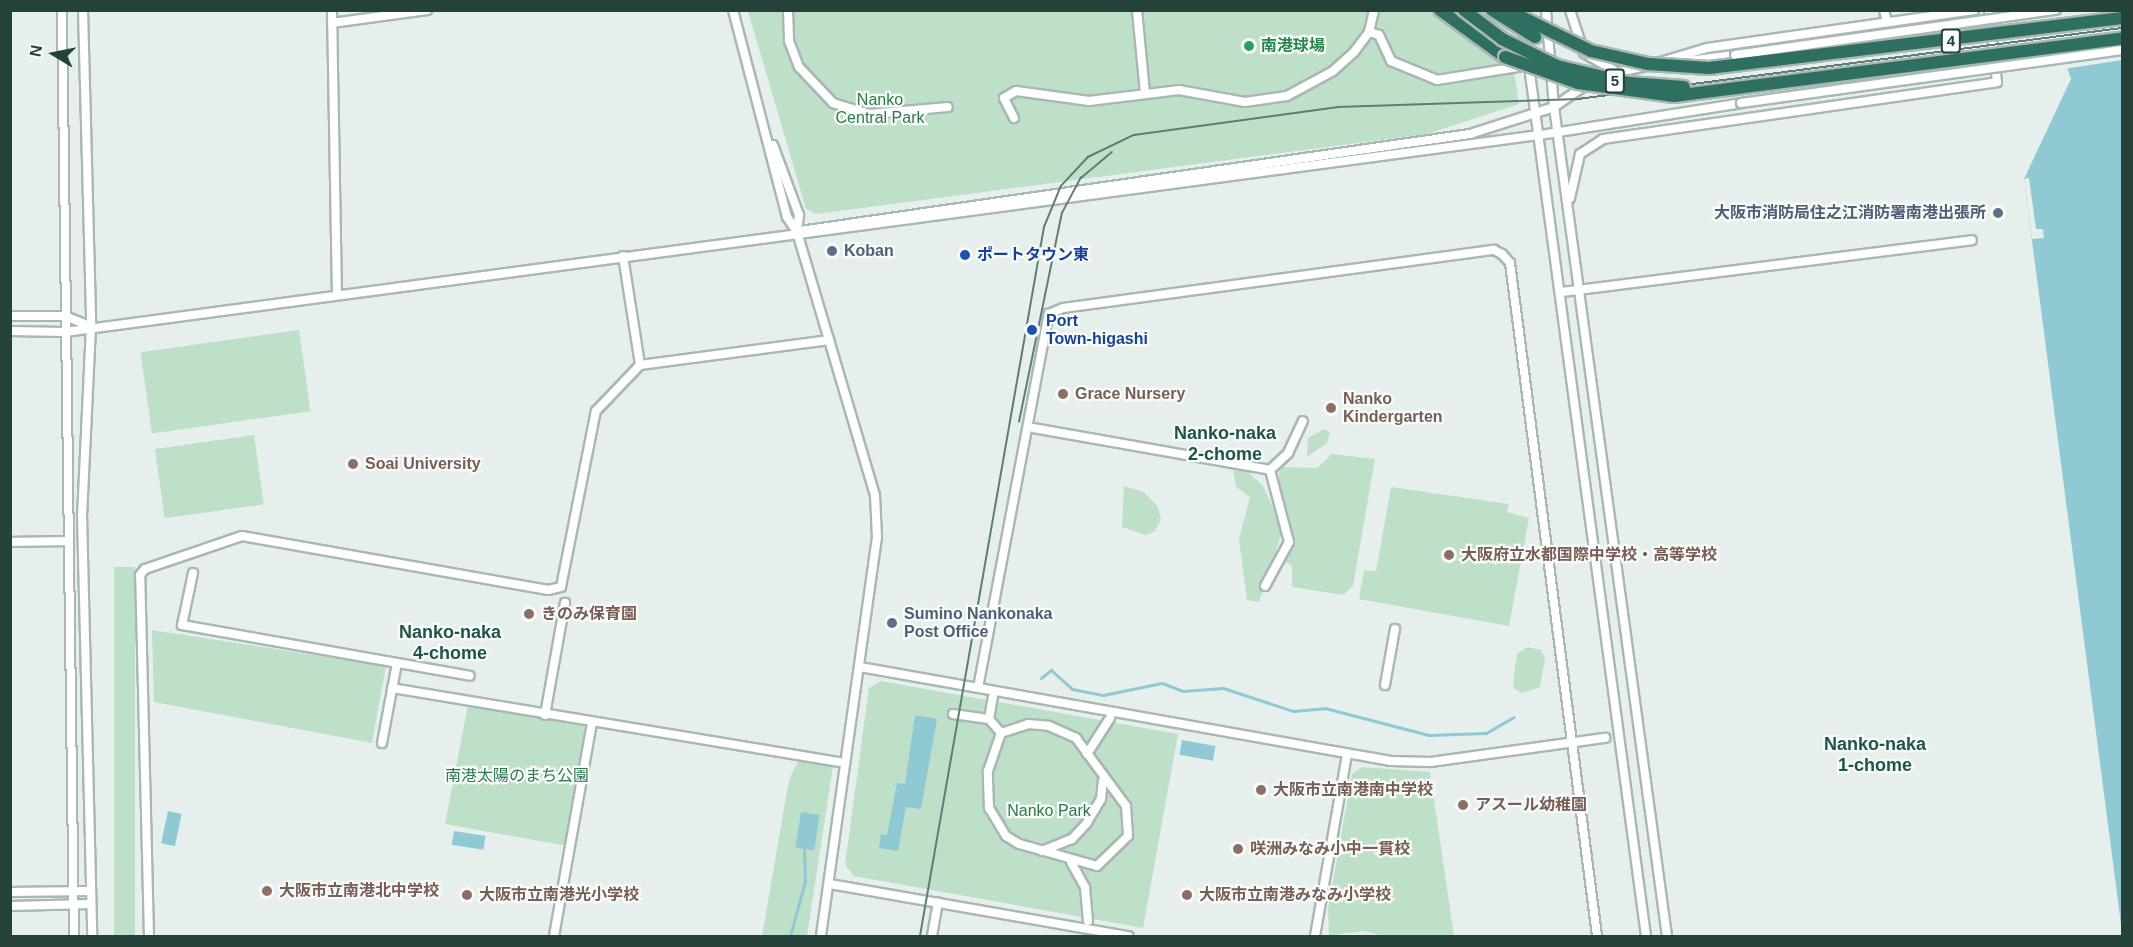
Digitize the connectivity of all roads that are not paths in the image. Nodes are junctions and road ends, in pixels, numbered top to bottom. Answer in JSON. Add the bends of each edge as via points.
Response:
{"nodes":[{"id":1,"x":62,"y":10,"type":"edge"},
{"id":2,"x":83,"y":10,"type":"edge"},
{"id":3,"x":332,"y":10,"type":"edge"},
{"id":4,"x":427,"y":10,"type":"edge"},
{"id":5,"x":733,"y":10,"type":"edge"},
{"id":6,"x":788,"y":10,"type":"edge"},
{"id":7,"x":1137,"y":10,"type":"edge"},
{"id":8,"x":1374,"y":10,"type":"edge"},
{"id":9,"x":1440,"y":10,"type":"edge"},
{"id":10,"x":1464,"y":10,"type":"edge"},
{"id":11,"x":1492,"y":10,"type":"edge"},
{"id":12,"x":1508,"y":10,"type":"edge"},
{"id":13,"x":1521,"y":10,"type":"edge"},
{"id":14,"x":1546,"y":10,"type":"edge"},
{"id":15,"x":1569,"y":10,"type":"edge"},
{"id":16,"x":1884,"y":10,"type":"edge"},
{"id":17,"x":1974,"y":10,"type":"edge"},
{"id":18,"x":1989,"y":10,"type":"edge"},
{"id":19,"x":2056,"y":10,"type":"edge"},
{"id":20,"x":2122,"y":18,"type":"edge"},
{"id":21,"x":1887,"y":22,"type":"junction"},
{"id":22,"x":332,"y":23,"type":"junction"},
{"id":23,"x":1369,"y":32,"type":"junction"},
{"id":24,"x":2122,"y":39,"type":"edge"},
{"id":25,"x":2122,"y":50,"type":"edge"},
{"id":26,"x":1780,"y":63,"type":"junction"},
{"id":27,"x":1648,"y":66,"type":"junction"},
{"id":28,"x":1518,"y":67,"type":"dead end"},
{"id":29,"x":1615,"y":70,"type":"junction"},
{"id":30,"x":1784,"y":84,"type":"junction"},
{"id":31,"x":1145,"y":93,"type":"junction"},
{"id":32,"x":948,"y":107,"type":"dead end"},
{"id":33,"x":1554,"y":107,"type":"junction"},
{"id":34,"x":1537,"y":113,"type":"junction"},
{"id":35,"x":1014,"y":118,"type":"dead end"},
{"id":36,"x":1558,"y":131,"type":"junction"},
{"id":37,"x":1540,"y":135,"type":"junction"},
{"id":38,"x":1569,"y":206,"type":"junction"},
{"id":39,"x":797,"y":232,"type":"junction"},
{"id":40,"x":1972,"y":240,"type":"dead end"},
{"id":41,"x":622,"y":256,"type":"junction"},
{"id":42,"x":1581,"y":289,"type":"junction"},
{"id":43,"x":1562,"y":292,"type":"junction"},
{"id":44,"x":337,"y":294,"type":"junction"},
{"id":45,"x":10,"y":316,"type":"edge"},
{"id":46,"x":65,"y":316,"type":"junction"},
{"id":47,"x":91,"y":326,"type":"junction"},
{"id":48,"x":10,"y":331,"type":"edge"},
{"id":49,"x":65,"y":332,"type":"junction"},
{"id":50,"x":829,"y":340,"type":"junction"},
{"id":51,"x":640,"y":366,"type":"junction"},
{"id":52,"x":1304,"y":421,"type":"dead end"},
{"id":53,"x":1033,"y":429,"type":"dead end"},
{"id":54,"x":1270,"y":470,"type":"junction"},
{"id":55,"x":67,"y":541,"type":"junction"},
{"id":56,"x":10,"y":542,"type":"edge"},
{"id":57,"x":193,"y":573,"type":"dead end"},
{"id":58,"x":1265,"y":586,"type":"dead end"},
{"id":59,"x":566,"y":603,"type":"dead end"},
{"id":60,"x":1395,"y":629,"type":"dead end"},
{"id":61,"x":397,"y":663,"type":"junction"},
{"id":62,"x":860,"y":667,"type":"junction"},
{"id":63,"x":470,"y":676,"type":"dead end"},
{"id":64,"x":1385,"y":685,"type":"dead end"},
{"id":65,"x":392,"y":688,"type":"junction"},
{"id":66,"x":978,"y":688,"type":"junction"},
{"id":67,"x":993,"y":697,"type":"dead end"},
{"id":68,"x":953,"y":714,"type":"dead end"},
{"id":69,"x":545,"y":715,"type":"junction"},
{"id":70,"x":1110,"y":718,"type":"dead end"},
{"id":71,"x":989,"y":719,"type":"junction"},
{"id":72,"x":592,"y":723,"type":"junction"},
{"id":73,"x":1001,"y":733,"type":"junction"},
{"id":74,"x":1076,"y":738,"type":"junction"},
{"id":75,"x":1605,"y":738,"type":"dead end"},
{"id":76,"x":1092,"y":739,"type":"junction"},
{"id":77,"x":382,"y":743,"type":"dead end"},
{"id":78,"x":1571,"y":743,"type":"junction"},
{"id":79,"x":1087,"y":754,"type":"junction"},
{"id":80,"x":1347,"y":754,"type":"junction"},
{"id":81,"x":839,"y":762,"type":"dead end"},
{"id":82,"x":1103,"y":781,"type":"junction"},
{"id":83,"x":1042,"y":851,"type":"junction"},
{"id":84,"x":1071,"y":862,"type":"junction"},
{"id":85,"x":830,"y":884,"type":"junction"},
{"id":86,"x":72,"y":891,"type":"junction"},
{"id":87,"x":90,"y":891,"type":"junction"},
{"id":88,"x":10,"y":892,"type":"edge"},
{"id":89,"x":938,"y":903,"type":"junction"},
{"id":90,"x":91,"y":904,"type":"junction"},
{"id":91,"x":72,"y":905,"type":"junction"},
{"id":92,"x":10,"y":906,"type":"edge"},
{"id":93,"x":1088,"y":921,"type":"dead end"},
{"id":94,"x":74,"y":936,"type":"edge"},
{"id":95,"x":92,"y":936,"type":"edge"},
{"id":96,"x":149,"y":936,"type":"edge"},
{"id":97,"x":554,"y":936,"type":"edge"},
{"id":98,"x":821,"y":936,"type":"edge"},
{"id":99,"x":932,"y":936,"type":"edge"},
{"id":100,"x":1128,"y":936,"type":"edge"},
{"id":101,"x":1315,"y":936,"type":"edge"},
{"id":102,"x":1597,"y":936,"type":"edge"},
{"id":103,"x":1646,"y":936,"type":"edge"},
{"id":104,"x":1667,"y":936,"type":"edge"}],
"edges":[{"from":1,"to":46,"type":"street"},
{"from":2,"to":47,"type":"street"},
{"from":3,"to":22,"type":"street"},
{"from":4,"to":22,"type":"street"},
{"from":5,"to":39,"type":"street","via":[[771,142],[785,166],[799,215]]},
{"from":6,"to":32,"type":"street","via":[[789,41],[799,67],[833,103],[870,114]]},
{"from":7,"to":31,"type":"street"},
{"from":8,"to":23,"type":"street"},
{"from":9,"to":30,"type":"highway","number":"4","bridge":true,"via":[[1505,57],[1587,85],[1674,96]]},
{"from":10,"to":30,"type":"highway","number":"5","bridge":true,"via":[[1519,49],[1591,76],[1671,87]]},
{"from":11,"to":26,"type":"highway","number":"5","bridge":true,"via":[[1554,46],[1626,66],[1690,73]]},
{"from":12,"to":26,"type":"highway","number":"4","bridge":true,"via":[[1560,40],[1630,61],[1689,68]]},
{"from":13,"to":34,"type":"street"},
{"from":14,"to":33,"type":"street"},
{"from":15,"to":29,"type":"street","via":[[1584,53]]},
{"from":16,"to":21,"type":"street"},
{"from":17,"to":21,"type":"street"},
{"from":18,"to":38,"type":"street","via":[[1997,82],[1603,139],[1580,154]]},
{"from":19,"to":27,"type":"street","bridge":true},
{"from":20,"to":26,"type":"highway","number":"4","bridge":true},
{"from":21,"to":27,"type":"street","via":[[1707,48]]},
{"from":22,"to":44,"type":"street"},
{"from":23,"to":28,"type":"street","via":[[1379,35],[1391,61],[1437,80]]},
{"from":23,"to":31,"type":"street","via":[[1334,71],[1269,102],[1179,90]]},
{"from":24,"to":30,"type":"highway","number":"4","bridge":true},
{"from":25,"to":36,"type":"street","bridge":true},
{"from":27,"to":29,"type":"street"},
{"from":29,"to":33,"type":"street"},
{"from":31,"to":35,"type":"street","via":[[1103,101],[1016,91],[1004,98]]},
{"from":33,"to":34,"type":"street"},
{"from":33,"to":36,"type":"street"},
{"from":34,"to":37,"type":"street"},
{"from":34,"to":39,"type":"street","via":[[1470,134],[814,225]]},
{"from":36,"to":37,"type":"street"},
{"from":36,"to":38,"type":"street"},
{"from":37,"to":39,"type":"street"},
{"from":37,"to":43,"type":"street"},
{"from":38,"to":42,"type":"street"},
{"from":39,"to":41,"type":"street"},
{"from":39,"to":50,"type":"street"},
{"from":40,"to":42,"type":"street"},
{"from":41,"to":44,"type":"street"},
{"from":41,"to":51,"type":"street"},
{"from":42,"to":43,"type":"street"},
{"from":42,"to":104,"type":"street"},
{"from":43,"to":103,"type":"street"},
{"from":44,"to":47,"type":"street"},
{"from":45,"to":46,"type":"street"},
{"from":46,"to":47,"type":"street"},
{"from":46,"to":49,"type":"street"},
{"from":47,"to":49,"type":"street"},
{"from":47,"to":87,"type":"street","via":[[82,515]]},
{"from":48,"to":49,"type":"street"},
{"from":49,"to":55,"type":"street"},
{"from":50,"to":51,"type":"street"},
{"from":50,"to":62,"type":"street","via":[[874,495],[877,537]]},
{"from":51,"to":96,"type":"street","via":[[596,411],[561,587],[548,590],[242,536],[140,574]]},
{"from":52,"to":54,"type":"street","via":[[1288,453]]},
{"from":53,"to":54,"type":"street"},
{"from":54,"to":58,"type":"street","via":[[1288,542]]},
{"from":55,"to":56,"type":"street"},
{"from":55,"to":86,"type":"street"},
{"from":57,"to":61,"type":"street","via":[[182,625]]},
{"from":59,"to":69,"type":"street"},
{"from":60,"to":64,"type":"street"},
{"from":61,"to":63,"type":"street"},
{"from":61,"to":65,"type":"street"},
{"from":62,"to":66,"type":"street"},
{"from":62,"to":85,"type":"street"},
{"from":65,"to":69,"type":"street"},
{"from":65,"to":77,"type":"street"},
{"from":66,"to":78,"type":"street","via":[[1049,314],[1063,308],[1494,250],[1510,263]]},
{"from":66,"to":80,"type":"street"},
{"from":67,"to":71,"type":"street"},
{"from":68,"to":71,"type":"street"},
{"from":69,"to":72,"type":"street"},
{"from":70,"to":76,"type":"street","via":[[1109,727]]},
{"from":71,"to":73,"type":"street"},
{"from":72,"to":81,"type":"street"},
{"from":72,"to":97,"type":"street"},
{"from":73,"to":74,"type":"street","via":[[1013,727],[1049,726]]},
{"from":73,"to":83,"type":"street","via":[[988,771],[989,808],[1006,836]]},
{"from":74,"to":76,"type":"street"},
{"from":74,"to":79,"type":"street"},
{"from":75,"to":78,"type":"street"},
{"from":76,"to":79,"type":"street"},
{"from":78,"to":80,"type":"street","via":[[1431,762]]},
{"from":78,"to":102,"type":"street"},
{"from":79,"to":82,"type":"street"},
{"from":80,"to":101,"type":"street"},
{"from":82,"to":83,"type":"street","via":[[1101,799],[1086,824],[1072,839]]},
{"from":82,"to":84,"type":"street","via":[[1126,806],[1128,836],[1115,855],[1097,866]]},
{"from":83,"to":84,"type":"street"},
{"from":84,"to":93,"type":"street","via":[[1086,887]]},
{"from":85,"to":89,"type":"street"},
{"from":85,"to":98,"type":"street"},
{"from":86,"to":87,"type":"street"},
{"from":86,"to":88,"type":"street"},
{"from":86,"to":91,"type":"street"},
{"from":87,"to":90,"type":"street"},
{"from":89,"to":99,"type":"street"},
{"from":89,"to":100,"type":"street"},
{"from":90,"to":91,"type":"street"},
{"from":90,"to":95,"type":"street"},
{"from":91,"to":92,"type":"street"},
{"from":91,"to":94,"type":"street"}]}
